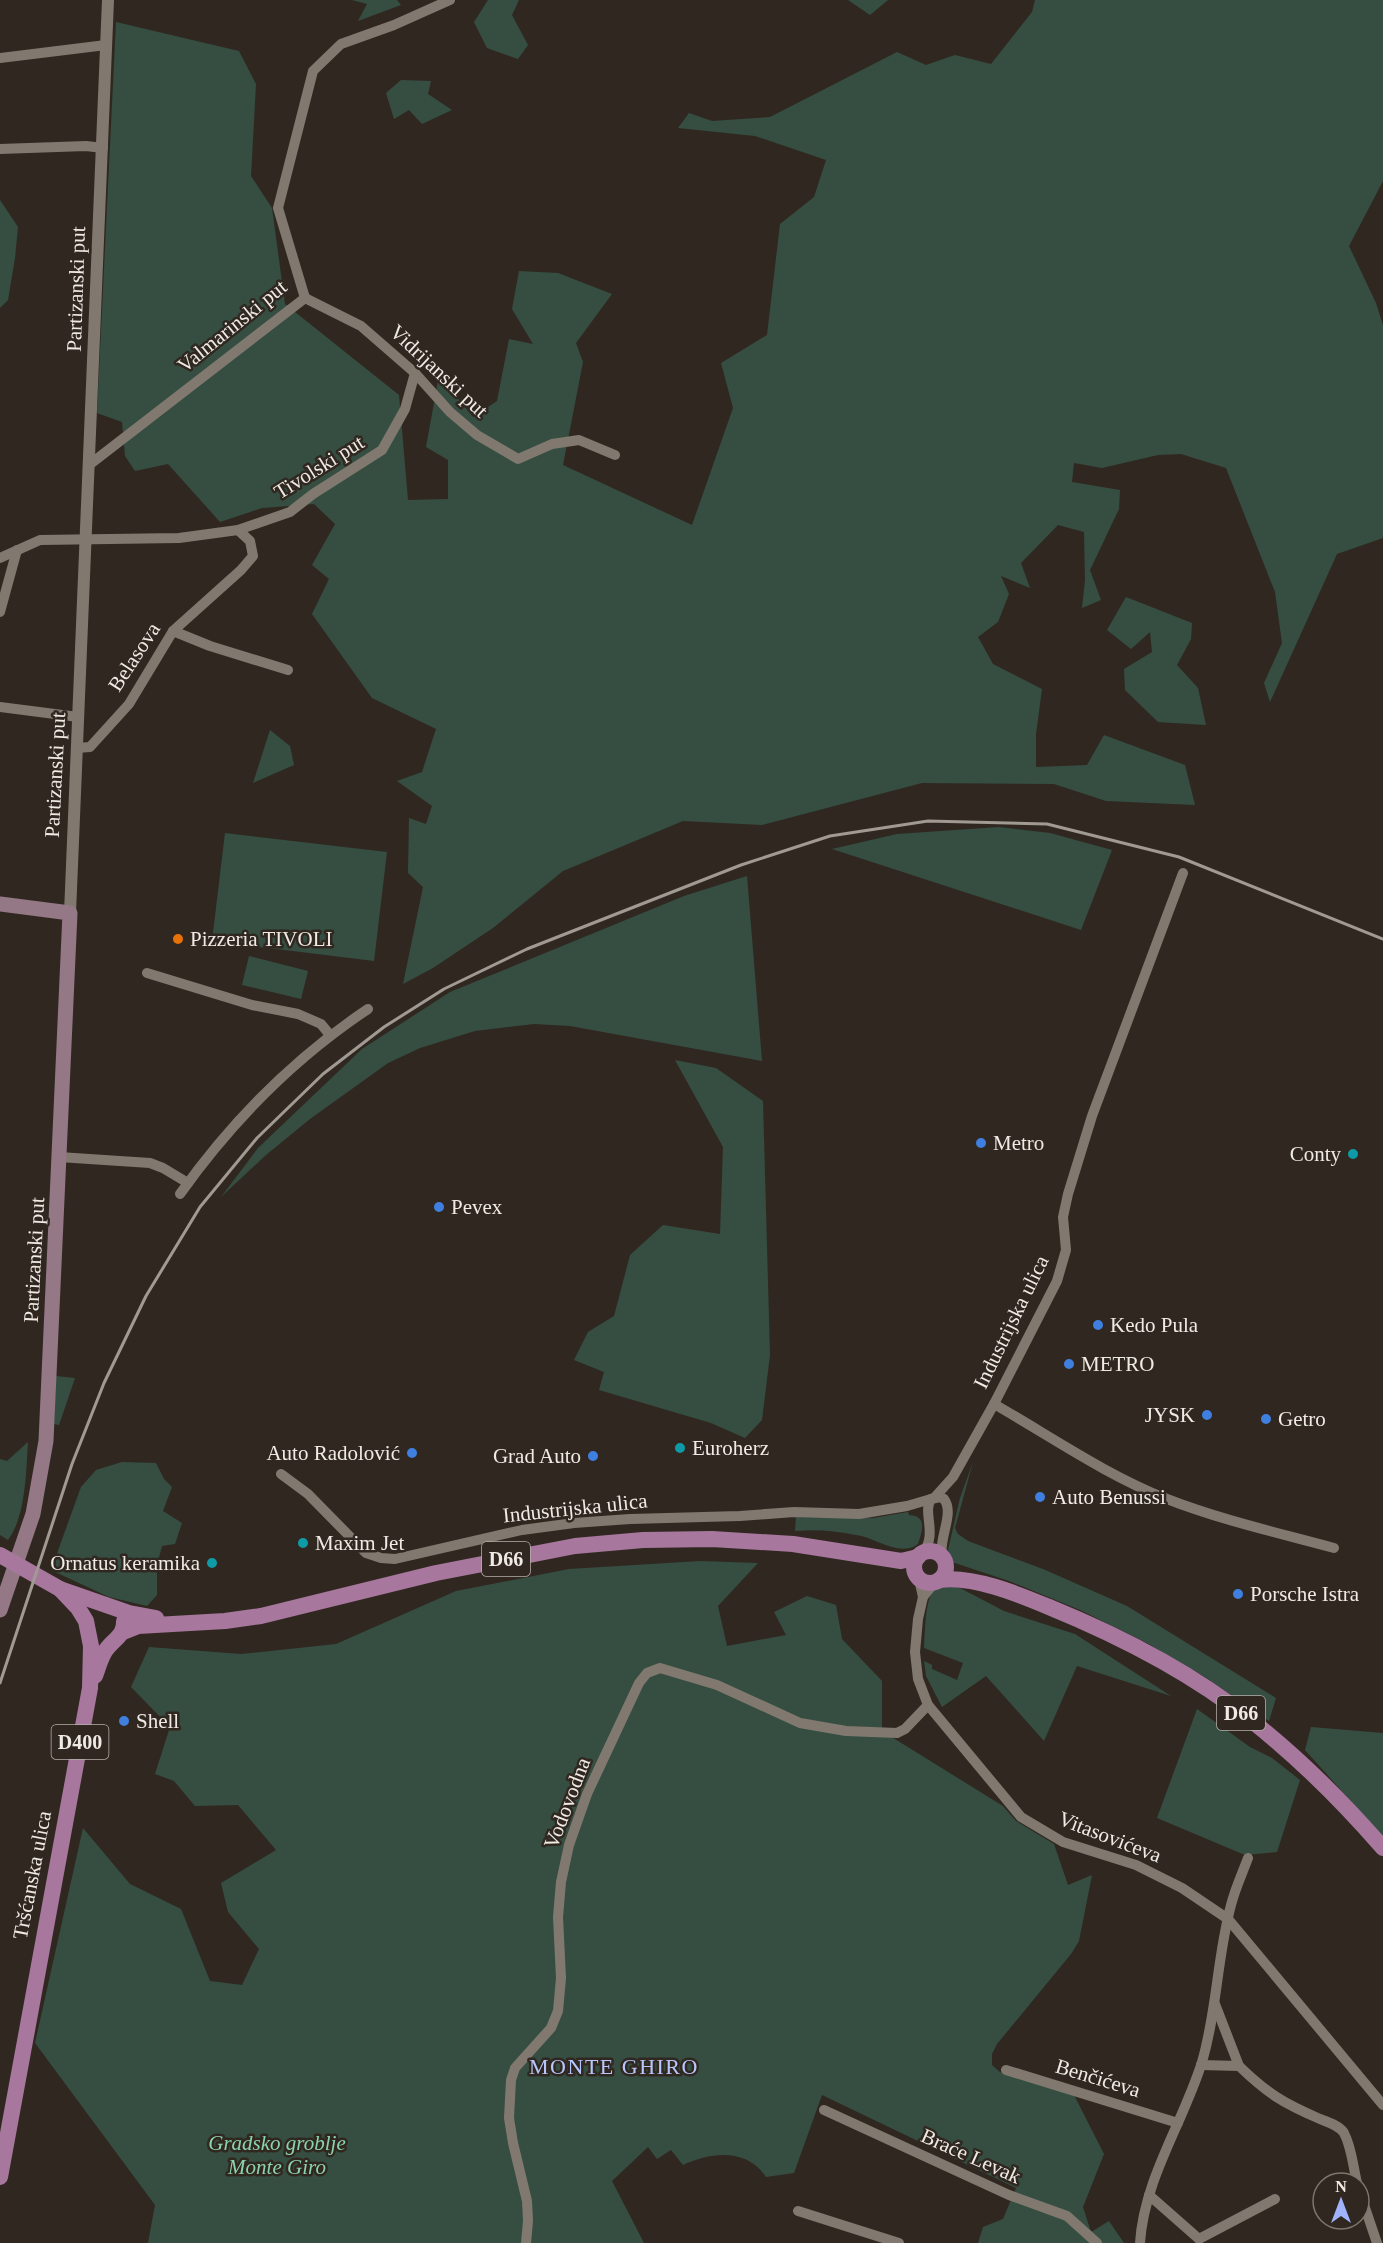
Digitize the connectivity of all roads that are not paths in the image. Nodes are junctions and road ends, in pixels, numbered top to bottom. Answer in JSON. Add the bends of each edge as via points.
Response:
{"nodes":[{"id":1,"x":108,"y":0,"type":"edge"},
{"id":2,"x":450,"y":0,"type":"edge"},
{"id":3,"x":106,"y":45,"type":"junction"},
{"id":4,"x":0,"y":58,"type":"edge"},
{"id":5,"x":103,"y":148,"type":"junction"},
{"id":6,"x":0,"y":149,"type":"edge"},
{"id":7,"x":305,"y":298,"type":"junction"},
{"id":8,"x":415,"y":373,"type":"junction"},
{"id":9,"x":615,"y":455,"type":"dead end"},
{"id":10,"x":89,"y":465,"type":"junction"},
{"id":11,"x":238,"y":530,"type":"junction"},
{"id":12,"x":86,"y":539,"type":"junction"},
{"id":13,"x":17,"y":550,"type":"junction"},
{"id":14,"x":0,"y":558,"type":"edge"},
{"id":15,"x":0,"y":612,"type":"edge"},
{"id":16,"x":173,"y":631,"type":"junction"},
{"id":17,"x":288,"y":670,"type":"dead end"},
{"id":18,"x":0,"y":707,"type":"edge"},
{"id":19,"x":78,"y":717,"type":"junction"},
{"id":20,"x":77,"y":748,"type":"junction"},
{"id":21,"x":1183,"y":873,"type":"dead end"},
{"id":22,"x":0,"y":904,"type":"edge"},
{"id":23,"x":70,"y":913,"type":"junction"},
{"id":24,"x":147,"y":973,"type":"dead end"},
{"id":25,"x":368,"y":1009,"type":"dead end"},
{"id":26,"x":330,"y":1035,"type":"junction"},
{"id":27,"x":59,"y":1157,"type":"junction"},
{"id":28,"x":188,"y":1183,"type":"junction"},
{"id":29,"x":180,"y":1194,"type":"dead end"},
{"id":30,"x":994,"y":1404,"type":"junction"},
{"id":31,"x":281,"y":1474,"type":"dead end"},
{"id":32,"x":953,"y":1477,"type":"junction"},
{"id":33,"x":933,"y":1498,"type":"junction"},
{"id":34,"x":907,"y":1506,"type":"junction"},
{"id":35,"x":948,"y":1506,"type":"junction"},
{"id":36,"x":928,"y":1511,"type":"junction"},
{"id":37,"x":1334,"y":1548,"type":"dead end"},
{"id":38,"x":0,"y":1555,"type":"edge"},
{"id":39,"x":944,"y":1560,"type":"junction"},
{"id":40,"x":921,"y":1569,"type":"junction"},
{"id":41,"x":985,"y":1585,"type":"junction"},
{"id":42,"x":58,"y":1588,"type":"junction"},
{"id":43,"x":112,"y":1607,"type":"junction"},
{"id":44,"x":0,"y":1610,"type":"edge"},
{"id":45,"x":183,"y":1621,"type":"junction"},
{"id":46,"x":87,"y":1628,"type":"junction"},
{"id":47,"x":117,"y":1637,"type":"junction"},
{"id":48,"x":90,"y":1688,"type":"junction"},
{"id":49,"x":928,"y":1705,"type":"junction"},
{"id":50,"x":1383,"y":1848,"type":"edge"},
{"id":51,"x":1248,"y":1858,"type":"dead end"},
{"id":52,"x":1228,"y":1919,"type":"junction"},
{"id":53,"x":1215,"y":2003,"type":"junction"},
{"id":54,"x":1201,"y":2065,"type":"junction"},
{"id":55,"x":1239,"y":2066,"type":"junction"},
{"id":56,"x":1006,"y":2070,"type":"dead end"},
{"id":57,"x":1383,"y":2105,"type":"edge"},
{"id":58,"x":824,"y":2110,"type":"dead end"},
{"id":59,"x":1178,"y":2123,"type":"junction"},
{"id":60,"x":1354,"y":2171,"type":"edge"},
{"id":61,"x":0,"y":2177,"type":"edge"},
{"id":62,"x":1149,"y":2195,"type":"junction"},
{"id":63,"x":1275,"y":2199,"type":"dead end"},
{"id":64,"x":798,"y":2211,"type":"dead end"},
{"id":65,"x":1371,"y":2225,"type":"edge"},
{"id":66,"x":526,"y":2243,"type":"edge"},
{"id":67,"x":899,"y":2243,"type":"edge"},
{"id":68,"x":1097,"y":2243,"type":"edge"},
{"id":69,"x":1140,"y":2243,"type":"edge"},
{"id":70,"x":1377,"y":2243,"type":"edge"}],
"edges":[{"from":1,"to":3,"type":"street","name":"Partizanski put"},
{"from":2,"to":7,"type":"street","name":"Valmarinski put","via":[[342,44],[314,71],[278,208]]},
{"from":3,"to":4,"type":"street"},
{"from":3,"to":5,"type":"street","name":"Partizanski put"},
{"from":5,"to":6,"type":"street"},
{"from":5,"to":10,"type":"street","name":"Partizanski put"},
{"from":7,"to":8,"type":"street","name":"Vidrijanski put","via":[[361,326]]},
{"from":7,"to":10,"type":"street","name":"Valmarinski put"},
{"from":8,"to":9,"type":"street","name":"Vidrijanski put","via":[[477,435],[518,459],[552,444],[579,440]]},
{"from":8,"to":11,"type":"street","name":"Tivolski put","via":[[405,409],[382,450],[290,512]]},
{"from":10,"to":12,"type":"street","name":"Partizanski put"},
{"from":11,"to":12,"type":"street","name":"Tivolski put","via":[[179,538]]},
{"from":11,"to":16,"type":"street","name":"Belasova","via":[[250,541],[253,556]]},
{"from":12,"to":13,"type":"street","name":"Tivolski put","via":[[40,540]]},
{"from":12,"to":19,"type":"street","name":"Partizanski put"},
{"from":13,"to":14,"type":"street","name":"Tivolski put"},
{"from":13,"to":15,"type":"street"},
{"from":16,"to":17,"type":"street"},
{"from":16,"to":20,"type":"street","name":"Belasova","via":[[129,704],[90,747]]},
{"from":18,"to":19,"type":"street"},
{"from":19,"to":20,"type":"street","name":"Partizanski put"},
{"from":20,"to":23,"type":"street","name":"Partizanski put"},
{"from":21,"to":30,"type":"street","name":"Industrijska ulica","via":[[1096,1107],[1065,1205],[1066,1250],[1057,1281]]},
{"from":22,"to":23,"type":"main road"},
{"from":23,"to":27,"type":"main road","name":"Partizanski put"},
{"from":24,"to":26,"type":"street","via":[[252,1005],[298,1014],[321,1024]]},
{"from":25,"to":26,"type":"street"},
{"from":26,"to":28,"type":"street","via":[[258,1099]]},
{"from":27,"to":28,"type":"street","via":[[150,1163]]},
{"from":27,"to":44,"type":"main road","name":"Partizanski put","via":[[46,1441],[37,1497]]},
{"from":28,"to":29,"type":"street"},
{"from":30,"to":32,"type":"street","name":"Industrijska ulica"},
{"from":30,"to":37,"type":"street","via":[[1131,1483],[1167,1499]]},
{"from":31,"to":34,"type":"street","name":"Industrijska ulica","via":[[308,1494],[366,1553],[395,1559],[522,1530],[574,1523],[794,1512],[859,1514]]},
{"from":32,"to":33,"type":"street","name":"Industrijska ulica"},
{"from":32,"to":35,"type":"street","name":"Industrijska ulica"},
{"from":33,"to":34,"type":"street","name":"Industrijska ulica"},
{"from":33,"to":35,"type":"street","via":[[944,1498]]},
{"from":33,"to":36,"type":"street"},
{"from":34,"to":36,"type":"street","name":"Industrijska ulica"},
{"from":35,"to":39,"type":"street","name":"Industrijska ulica","via":[[941,1542]]},
{"from":36,"to":40,"type":"street","via":[[931,1530]]},
{"from":38,"to":42,"type":"main road"},
{"from":39,"to":40,"type":"main road","number":"D66","via":[[933,1552]]},
{"from":39,"to":40,"type":"main road","via":[[945,1572]]},
{"from":39,"to":41,"type":"main road","number":"D66","via":[[951,1568]]},
{"from":40,"to":41,"type":"main road","number":"D66"},
{"from":40,"to":45,"type":"main road","number":"D66","via":[[794,1544],[643,1540],[575,1546],[436,1573],[261,1616]]},
{"from":40,"to":49,"type":"street","name":"Vitasovićeva","via":[[924,1597],[915,1652],[918,1679]]},
{"from":41,"to":50,"type":"main road","number":"D66","via":[[1071,1616],[1146,1652],[1202,1686],[1250,1719],[1298,1760]]},
{"from":42,"to":43,"type":"main road"},
{"from":42,"to":46,"type":"main road","via":[[78,1608]]},
{"from":43,"to":45,"type":"main road","number":"D66","via":[[137,1615]]},
{"from":43,"to":46,"type":"main road","via":[[98,1606],[91,1611]]},
{"from":43,"to":47,"type":"main road","via":[[124,1621]]},
{"from":45,"to":47,"type":"main road","number":"D66","via":[[138,1626]]},
{"from":46,"to":47,"type":"main road","via":[[101,1643]]},
{"from":46,"to":48,"type":"main road","number":"D400","via":[[92,1654]]},
{"from":47,"to":48,"type":"main road","number":"D400","via":[[104,1652]]},
{"from":48,"to":61,"type":"main road","name":"Tršćanska ulica","number":"D400"},
{"from":49,"to":52,"type":"street","name":"Vitasovićeva","via":[[1021,1817],[1063,1842],[1136,1865],[1182,1888]]},
{"from":49,"to":66,"type":"street","name":"Vodovodna","via":[[897,1733],[846,1731],[800,1723],[680,1673],[660,1668],[643,1678],[587,1794],[569,1845],[558,1917],[558,2011],[551,2028],[515,2068],[511,2080],[509,2118],[527,2201]]},
{"from":51,"to":52,"type":"street"},
{"from":52,"to":53,"type":"street"},
{"from":52,"to":57,"type":"street","name":"Vitasovićeva"},
{"from":53,"to":54,"type":"street"},
{"from":53,"to":55,"type":"street"},
{"from":54,"to":55,"type":"street"},
{"from":54,"to":59,"type":"street"},
{"from":55,"to":60,"type":"street","via":[[1286,2104],[1343,2131]]},
{"from":56,"to":59,"type":"street","name":"Benčićeva"},
{"from":58,"to":68,"type":"street","name":"Braće Levak","via":[[1009,2195],[1067,2216]]},
{"from":59,"to":62,"type":"street"},
{"from":62,"to":63,"type":"street","via":[[1199,2239]]},
{"from":62,"to":69,"type":"street"},
{"from":64,"to":67,"type":"street"},
{"from":65,"to":70,"type":"street"}]}
